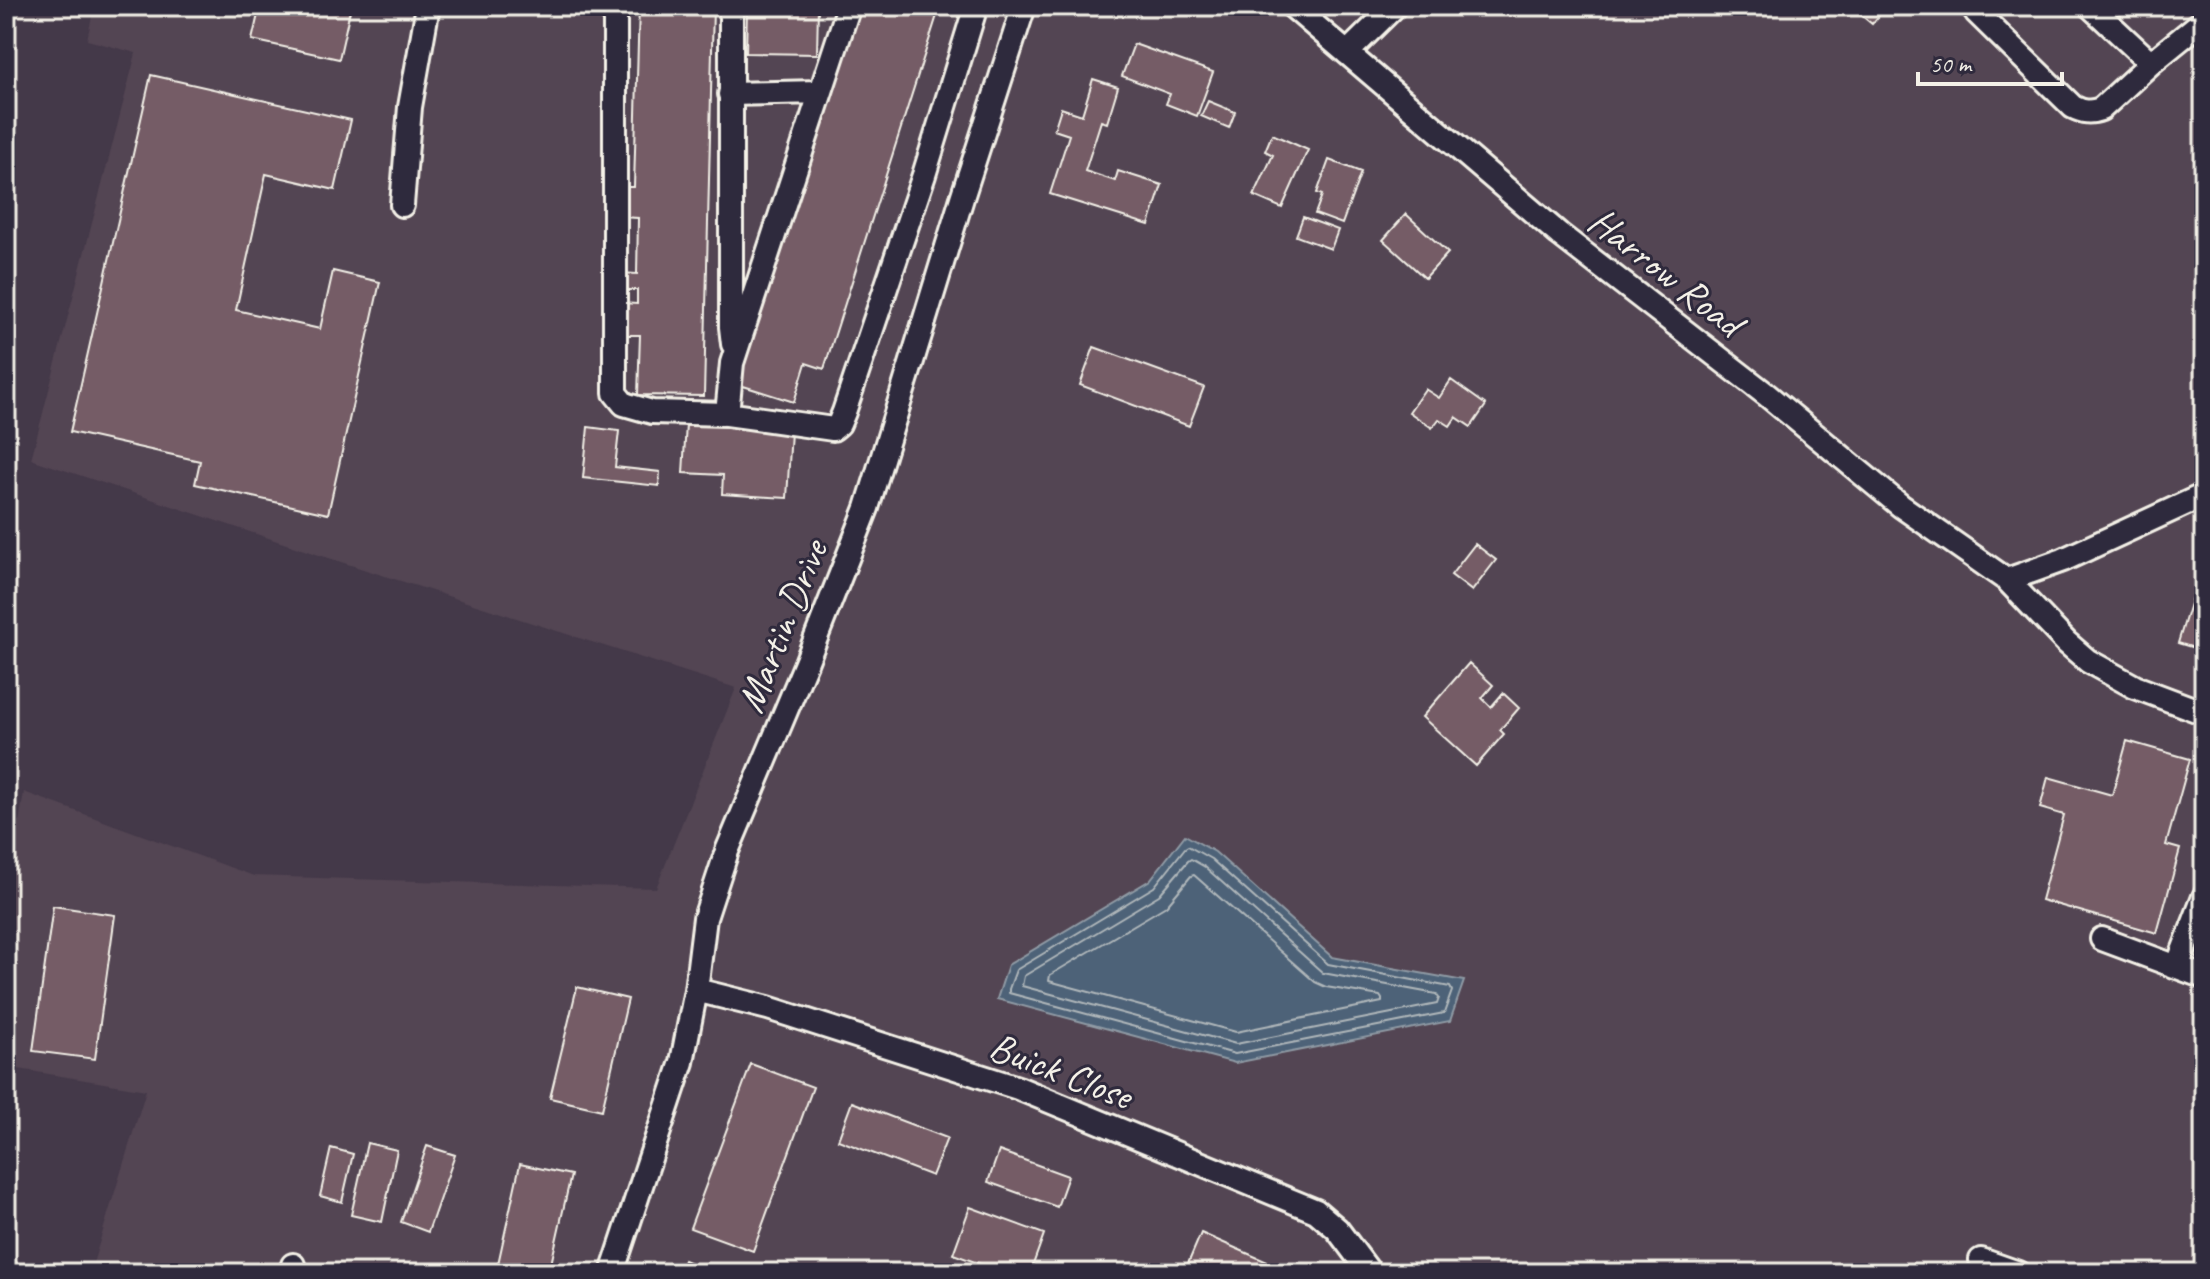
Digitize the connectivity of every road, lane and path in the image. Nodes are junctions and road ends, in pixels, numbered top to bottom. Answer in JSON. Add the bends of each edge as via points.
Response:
{"nodes":[{"id":1,"x":428,"y":6,"type":"edge"},
{"id":2,"x":615,"y":6,"type":"edge"},
{"id":3,"x":731,"y":6,"type":"edge"},
{"id":4,"x":849,"y":6,"type":"edge"},
{"id":5,"x":976,"y":6,"type":"edge"},
{"id":6,"x":1024,"y":6,"type":"edge"},
{"id":7,"x":1292,"y":6,"type":"edge"},
{"id":8,"x":1395,"y":6,"type":"edge"},
{"id":9,"x":1975,"y":6,"type":"edge"},
{"id":10,"x":2090,"y":6,"type":"edge"},
{"id":11,"x":2204,"y":20,"type":"edge"},
{"id":12,"x":1347,"y":53,"type":"junction"},
{"id":13,"x":2151,"y":63,"type":"junction"},
{"id":14,"x":820,"y":92,"type":"junction"},
{"id":15,"x":730,"y":94,"type":"junction"},
{"id":16,"x":402,"y":205,"type":"dead end"},
{"id":17,"x":732,"y":363,"type":"junction"},
{"id":18,"x":727,"y":414,"type":"junction"},
{"id":19,"x":2204,"y":495,"type":"edge"},
{"id":20,"x":2007,"y":580,"type":"junction"},
{"id":21,"x":2204,"y":713,"type":"edge"},
{"id":22,"x":2204,"y":897,"type":"edge"},
{"id":23,"x":2102,"y":939,"type":"dead end"},
{"id":24,"x":2177,"y":967,"type":"junction"},
{"id":25,"x":2204,"y":977,"type":"edge"},
{"id":26,"x":696,"y":990,"type":"junction"},
{"id":27,"x":1981,"y":1260,"type":"dead end"},
{"id":28,"x":612,"y":1273,"type":"edge"},
{"id":29,"x":1370,"y":1273,"type":"edge"},
{"id":30,"x":2018,"y":1273,"type":"edge"}],
"edges":[{"from":1,"to":16,"type":"street","via":[[410,107]]},
{"from":2,"to":18,"type":"street","via":[[615,393],[624,404],[652,412]]},
{"from":3,"to":15,"type":"street"},
{"from":4,"to":14,"type":"street"},
{"from":5,"to":18,"type":"street","via":[[839,424],[833,429]]},
{"from":6,"to":26,"type":"street","name":"Martin Drive","via":[[867,508],[727,851],[705,918]]},
{"from":7,"to":12,"type":"street","name":"Harrow Road"},
{"from":8,"to":12,"type":"street"},
{"from":9,"to":13,"type":"street","via":[[2081,111],[2101,109]]},
{"from":10,"to":13,"type":"street"},
{"from":11,"to":13,"type":"street"},
{"from":12,"to":20,"type":"street","name":"Harrow Road","via":[[1559,234],[1901,506]]},
{"from":14,"to":15,"type":"street"},
{"from":14,"to":17,"type":"street"},
{"from":15,"to":17,"type":"street"},
{"from":17,"to":18,"type":"street"},
{"from":19,"to":20,"type":"street"},
{"from":20,"to":21,"type":"street","name":"Harrow Road","via":[[2088,661],[2135,687]]},
{"from":22,"to":24,"type":"street"},
{"from":23,"to":24,"type":"street"},
{"from":24,"to":25,"type":"street"},
{"from":26,"to":28,"type":"street","name":"Martin Drive","via":[[682,1062]]},
{"from":26,"to":29,"type":"street","name":"Buick Close","via":[[1018,1088],[1316,1211],[1337,1229]]},
{"from":27,"to":30,"type":"street"}]}
